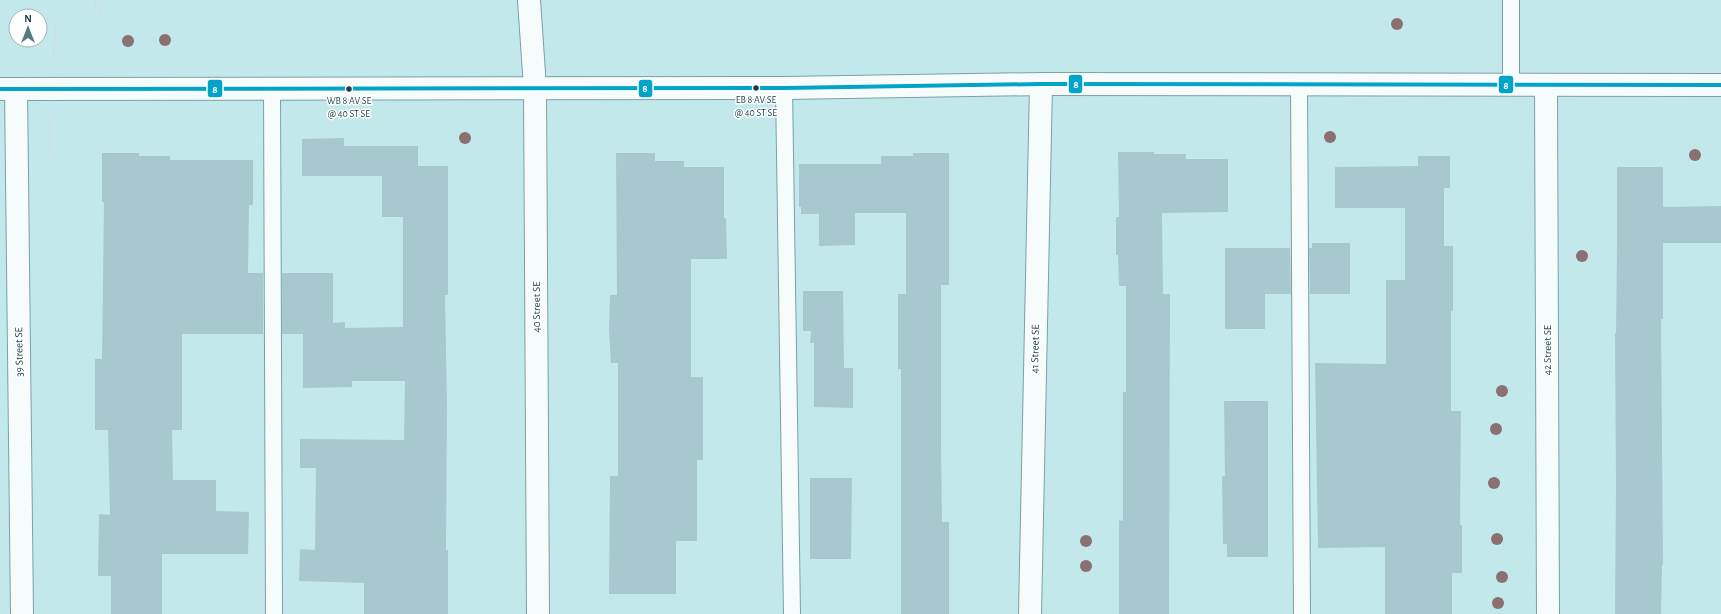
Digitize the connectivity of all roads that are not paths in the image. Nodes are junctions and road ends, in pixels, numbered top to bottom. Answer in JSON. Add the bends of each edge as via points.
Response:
{"nodes":[{"id":1,"x":529,"y":0,"type":"edge"},
{"id":2,"x":1511,"y":0,"type":"edge"},
{"id":3,"x":1299,"y":83,"type":"junction"},
{"id":4,"x":1041,"y":84,"type":"junction"},
{"id":5,"x":1721,"y":85,"type":"edge"},
{"id":6,"x":1510,"y":86,"type":"junction"},
{"id":7,"x":1546,"y":86,"type":"junction"},
{"id":8,"x":272,"y":88,"type":"junction"},
{"id":9,"x":535,"y":88,"type":"junction"},
{"id":10,"x":784,"y":88,"type":"junction"},
{"id":11,"x":8,"y":89,"type":"edge"},
{"id":12,"x":22,"y":614,"type":"edge"},
{"id":13,"x":274,"y":614,"type":"edge"},
{"id":14,"x":538,"y":614,"type":"edge"},
{"id":15,"x":792,"y":614,"type":"edge"},
{"id":16,"x":1030,"y":614,"type":"edge"},
{"id":17,"x":1302,"y":614,"type":"edge"},
{"id":18,"x":1548,"y":614,"type":"edge"}],
"edges":[{"from":1,"to":9,"type":"street","name":"40 Street SE"},
{"from":2,"to":6,"type":"lane"},
{"from":3,"to":4,"type":"street"},
{"from":3,"to":6,"type":"street"},
{"from":3,"to":17,"type":"lane"},
{"from":4,"to":10,"type":"street"},
{"from":4,"to":16,"type":"street","name":"41 Street SE"},
{"from":5,"to":7,"type":"street"},
{"from":6,"to":7,"type":"street"},
{"from":7,"to":18,"type":"street","name":"42 Street SE"},
{"from":8,"to":9,"type":"street"},
{"from":8,"to":11,"type":"street"},
{"from":8,"to":13,"type":"lane"},
{"from":9,"to":10,"type":"street"},
{"from":9,"to":14,"type":"street","name":"40 Street SE"},
{"from":10,"to":15,"type":"lane"},
{"from":11,"to":12,"type":"street","name":"39 Street SE"}]}
